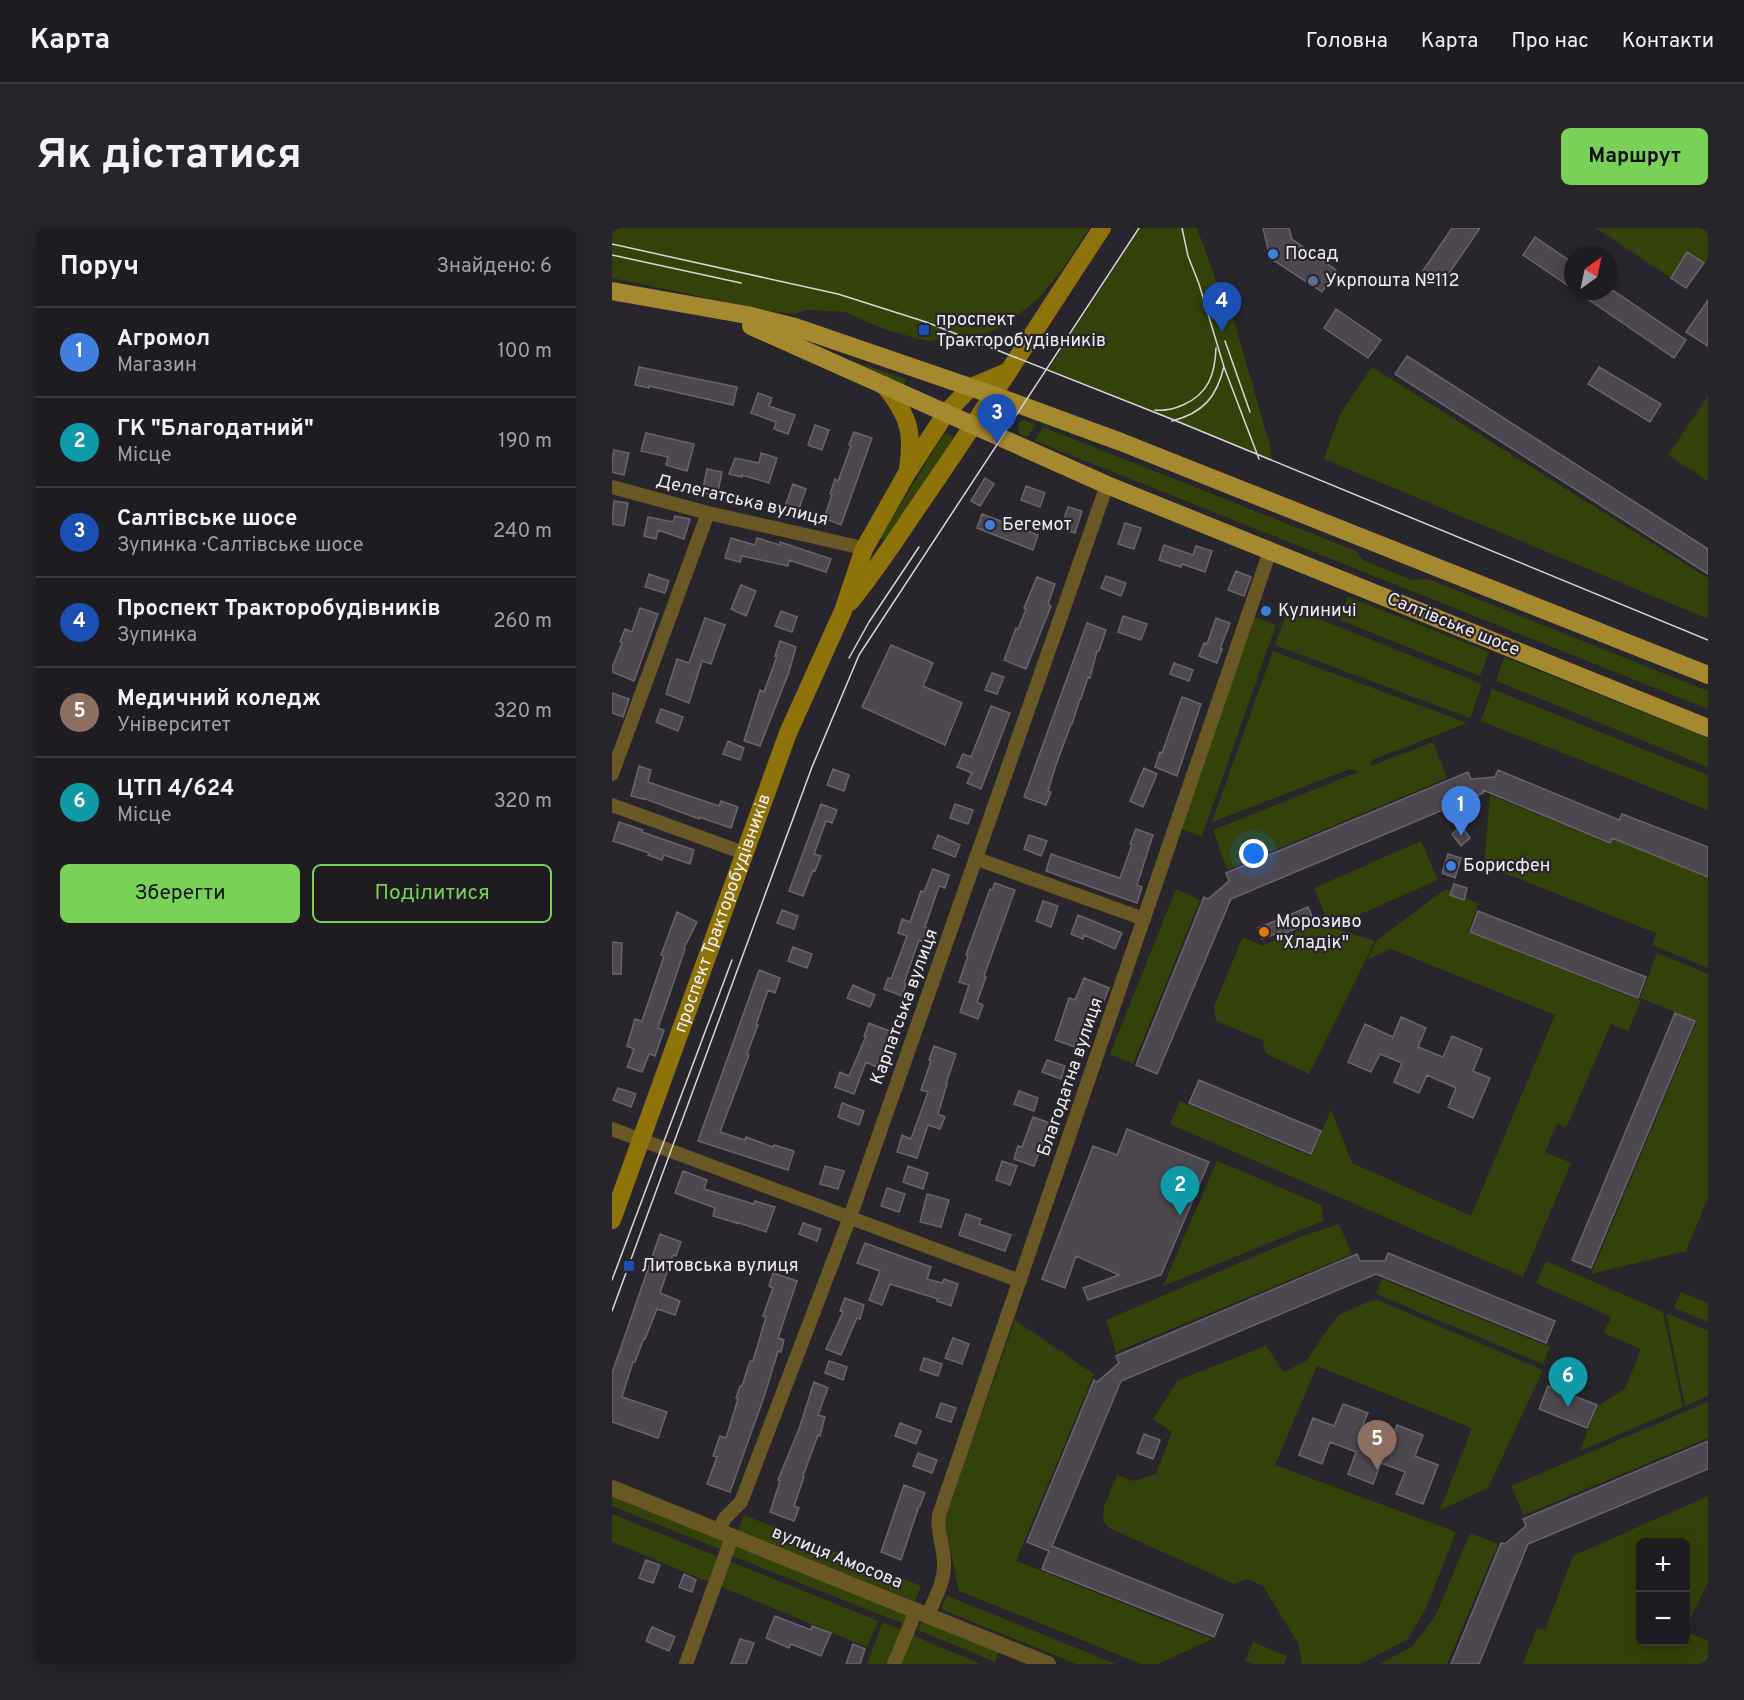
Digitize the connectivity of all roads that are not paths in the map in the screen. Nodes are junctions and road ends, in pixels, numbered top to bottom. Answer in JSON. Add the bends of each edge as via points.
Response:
{"nodes":[{"id":1,"x":1102,"y":228,"type":"edge"},
{"id":2,"x":612,"y":291,"type":"edge"},
{"id":3,"x":702,"y":307,"type":"junction"},
{"id":4,"x":1009,"y":371,"type":"junction"},
{"id":5,"x":884,"y":385,"type":"junction"},
{"id":6,"x":971,"y":387,"type":"junction"},
{"id":7,"x":993,"y":395,"type":"junction"},
{"id":8,"x":946,"y":413,"type":"junction"},
{"id":9,"x":974,"y":425,"type":"junction"},
{"id":10,"x":907,"y":473,"type":"junction"},
{"id":11,"x":1107,"y":485,"type":"junction"},
{"id":12,"x":612,"y":488,"type":"edge"},
{"id":13,"x":708,"y":513,"type":"junction"},
{"id":14,"x":864,"y":549,"type":"junction"},
{"id":15,"x":1270,"y":551,"type":"junction"},
{"id":16,"x":843,"y":611,"type":"junction"},
{"id":17,"x":1708,"y":675,"type":"edge"},
{"id":18,"x":1708,"y":728,"type":"edge"},
{"id":19,"x":612,"y":774,"type":"edge"},
{"id":20,"x":612,"y":805,"type":"edge"},
{"id":21,"x":744,"y":853,"type":"junction"},
{"id":22,"x":977,"y":859,"type":"junction"},
{"id":23,"x":1144,"y":919,"type":"junction"},
{"id":24,"x":612,"y":1129,"type":"edge"},
{"id":25,"x":640,"y":1140,"type":"junction"},
{"id":26,"x":850,"y":1217,"type":"junction"},
{"id":27,"x":612,"y":1220,"type":"edge"},
{"id":28,"x":1020,"y":1281,"type":"junction"},
{"id":29,"x":612,"y":1488,"type":"edge"},
{"id":30,"x":725,"y":1534,"type":"junction"},
{"id":31,"x":922,"y":1613,"type":"junction"},
{"id":32,"x":686,"y":1664,"type":"edge"},
{"id":33,"x":894,"y":1664,"type":"edge"},
{"id":34,"x":1047,"y":1664,"type":"edge"}],
"edges":[{"from":1,"to":4,"type":"main road","name":"проспект Тракторобудівників"},
{"from":2,"to":3,"type":"main road","name":"Салтівське шосе"},
{"from":3,"to":5,"type":"main road","name":"Салтівське шосе"},
{"from":3,"to":6,"type":"main road","name":"Салтівське шосе","via":[[795,327]]},
{"from":4,"to":6,"type":"main road","name":"проспект Тракторобудівників"},
{"from":4,"to":7,"type":"main road","name":"проспект Тракторобудівників"},
{"from":5,"to":8,"type":"main road","name":"Салтівське шосе"},
{"from":5,"to":10,"type":"main road","via":[[899,404],[908,426],[911,450]]},
{"from":6,"to":7,"type":"main road","name":"Салтівське шосе"},
{"from":6,"to":8,"type":"main road","name":"проспект Тракторобудівників"},
{"from":7,"to":9,"type":"main road","name":"проспект Тракторобудівників"},
{"from":7,"to":17,"type":"main road","name":"Салтівське шосе","via":[[1132,446]]},
{"from":8,"to":9,"type":"main road","name":"Салтівське шосе"},
{"from":8,"to":10,"type":"main road","name":"проспект Тракторобудівників"},
{"from":9,"to":11,"type":"main road","name":"Салтівське шосе"},
{"from":9,"to":16,"type":"main road","name":"проспект Тракторобудівників","via":[[873,574]]},
{"from":10,"to":14,"type":"main road","name":"проспект Тракторобудівників"},
{"from":11,"to":15,"type":"main road","name":"Салтівське шосе"},
{"from":11,"to":22,"type":"street","name":"Карпатська вулиця"},
{"from":12,"to":13,"type":"street","name":"Делегатська вулиця"},
{"from":13,"to":14,"type":"street","name":"Делегатська вулиця"},
{"from":13,"to":19,"type":"street"},
{"from":14,"to":16,"type":"main road","name":"проспект Тракторобудівників"},
{"from":15,"to":18,"type":"main road","name":"Салтівське шосе"},
{"from":15,"to":23,"type":"street","name":"Благодатна вулиця"},
{"from":16,"to":21,"type":"main road","name":"проспект Тракторобудівників","via":[[788,733]]},
{"from":20,"to":21,"type":"street"},
{"from":21,"to":25,"type":"main road","name":"проспект Тракторобудівників"},
{"from":22,"to":23,"type":"street"},
{"from":22,"to":26,"type":"street","name":"Карпатська вулиця"},
{"from":23,"to":28,"type":"street","name":"Благодатна вулиця"},
{"from":24,"to":25,"type":"street"},
{"from":25,"to":26,"type":"street"},
{"from":25,"to":27,"type":"main road","name":"проспект Тракторобудівників"},
{"from":26,"to":28,"type":"street"},
{"from":26,"to":30,"type":"street","name":"Карпатська вулиця","via":[[741,1502],[725,1518]]},
{"from":28,"to":31,"type":"street","name":"Благодатна вулиця","via":[[939,1515],[944,1566],[938,1590]]},
{"from":29,"to":30,"type":"street","name":"вулиця Амосова"},
{"from":30,"to":31,"type":"street","name":"вулиця Амосова"},
{"from":30,"to":32,"type":"street","name":"Карпатська вулиця"},
{"from":31,"to":33,"type":"street","name":"Благодатна вулиця"},
{"from":31,"to":34,"type":"street","name":"вулиця Амосова"}]}
